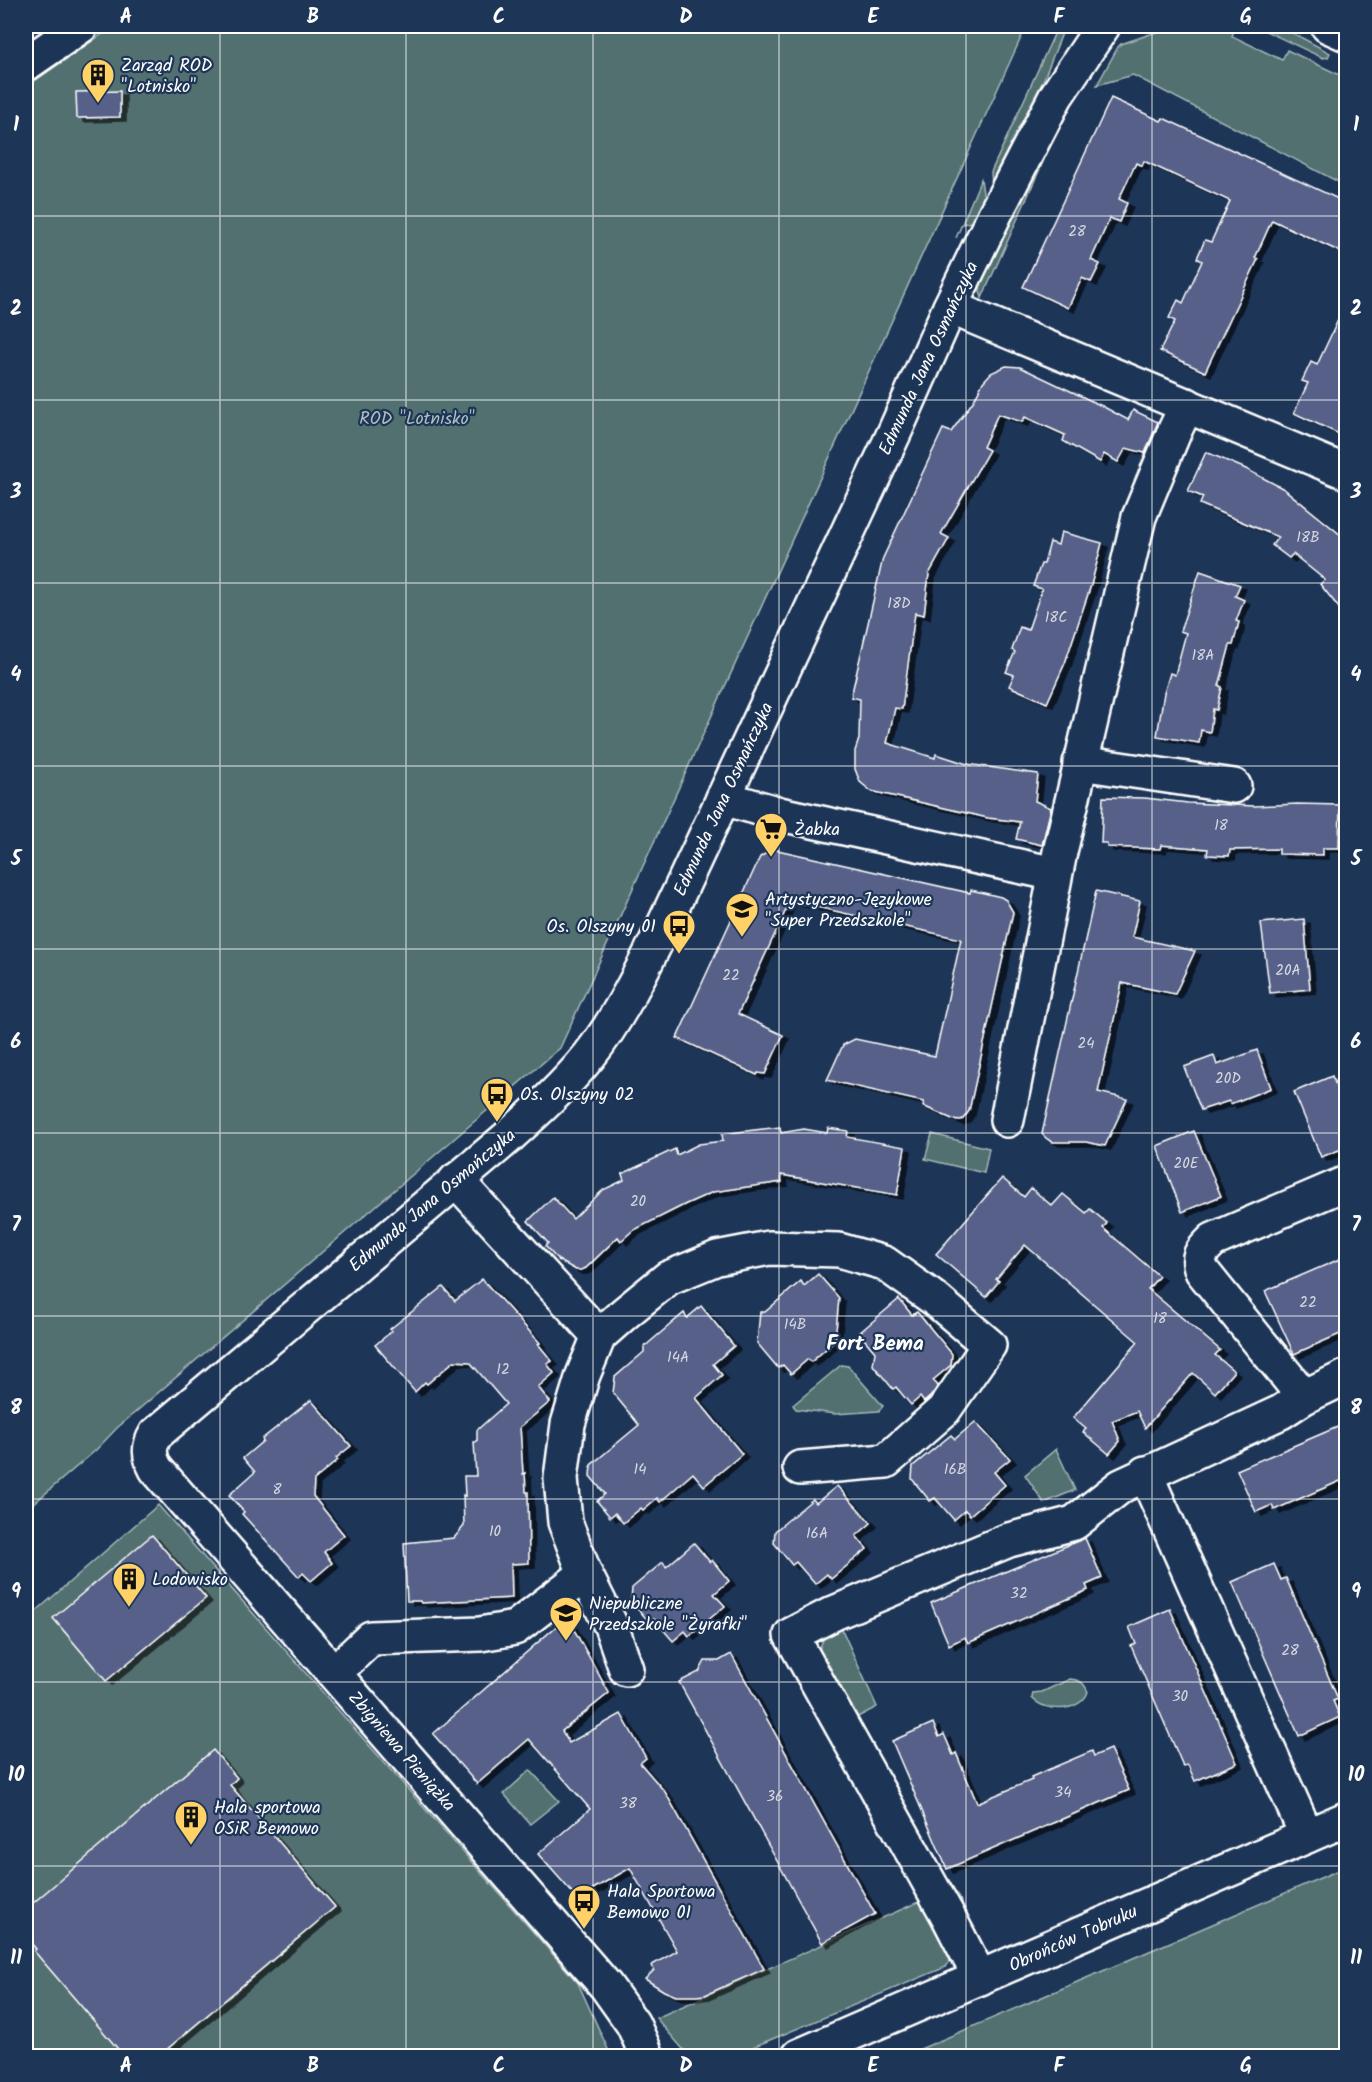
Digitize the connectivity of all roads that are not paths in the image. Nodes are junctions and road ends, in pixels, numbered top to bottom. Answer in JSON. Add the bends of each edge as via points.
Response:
{"nodes":[{"id":1,"x":81,"y":26,"type":"edge"},
{"id":2,"x":1076,"y":26,"type":"edge"},
{"id":3,"x":1103,"y":26,"type":"edge"},
{"id":4,"x":1328,"y":26,"type":"edge"},
{"id":5,"x":1347,"y":34,"type":"edge"},
{"id":6,"x":26,"y":64,"type":"edge"},
{"id":7,"x":1056,"y":96,"type":"junction"},
{"id":8,"x":950,"y":308,"type":"junction"},
{"id":9,"x":1187,"y":405,"type":"junction"},
{"id":10,"x":1347,"y":472,"type":"edge"},
{"id":11,"x":1080,"y":763,"type":"junction"},
{"id":12,"x":1234,"y":786,"type":"dead end"},
{"id":13,"x":723,"y":798,"type":"junction"},
{"id":14,"x":1055,"y":874,"type":"junction"},
{"id":15,"x":1007,"y":1120,"type":"dead end"},
{"id":16,"x":456,"y":1180,"type":"junction"},
{"id":17,"x":1347,"y":1183,"type":"edge"},
{"id":18,"x":599,"y":1336,"type":"junction"},
{"id":19,"x":1347,"y":1377,"type":"edge"},
{"id":20,"x":1304,"y":1397,"type":"junction"},
{"id":21,"x":149,"y":1452,"type":"joint"},
{"id":22,"x":800,"y":1468,"type":"dead end"},
{"id":23,"x":1145,"y":1473,"type":"junction"},
{"id":24,"x":585,"y":1575,"type":"junction"},
{"id":25,"x":626,"y":1669,"type":"dead end"},
{"id":26,"x":334,"y":1673,"type":"junction"},
{"id":27,"x":1347,"y":1819,"type":"edge"},
{"id":28,"x":1307,"y":1836,"type":"junction"},
{"id":29,"x":980,"y":1978,"type":"junction"},
{"id":30,"x":646,"y":2056,"type":"edge"},
{"id":31,"x":799,"y":2056,"type":"edge"}],
"edges":[{"from":1,"to":6,"type":"street"},
{"from":2,"to":7,"type":"street","name":"Edmunda Jana Osmańczyka"},
{"from":3,"to":7,"type":"street","name":"Edmunda Jana Osmańczyka"},
{"from":4,"to":5,"type":"street"},
{"from":7,"to":8,"type":"street","name":"Edmunda Jana Osmańczyka"},
{"from":8,"to":9,"type":"street"},
{"from":8,"to":13,"type":"street","name":"Edmunda Jana Osmańczyka"},
{"from":9,"to":10,"type":"street"},
{"from":9,"to":11,"type":"street","via":[[1139,517]]},
{"from":11,"to":12,"type":"street"},
{"from":11,"to":14,"type":"street"},
{"from":13,"to":14,"type":"street"},
{"from":13,"to":16,"type":"street","name":"Edmunda Jana Osmańczyka","via":[[633,988],[590,1055],[551,1098]]},
{"from":14,"to":15,"type":"street"},
{"from":16,"to":18,"type":"street"},
{"from":16,"to":21,"type":"street","name":"Edmunda Jana Osmańczyka","via":[[156,1434]]},
{"from":17,"to":20,"type":"street","via":[[1213,1240],[1202,1251],[1189,1250]]},
{"from":18,"to":22,"type":"street","via":[[668,1278],[717,1257],[769,1248],[839,1250],[884,1263],[989,1345],[944,1410],[886,1461]]},
{"from":18,"to":24,"type":"street","via":[[568,1424],[561,1478],[565,1522]]},
{"from":19,"to":20,"type":"street"},
{"from":20,"to":23,"type":"street","via":[[1281,1412]]},
{"from":21,"to":26,"type":"street","name":"Zbigniewa Pieniążka","via":[[156,1469]]},
{"from":23,"to":28,"type":"street"},
{"from":23,"to":29,"type":"street","via":[[1121,1486],[1074,1523],[1009,1540],[791,1635]]},
{"from":24,"to":25,"type":"street","via":[[611,1626]]},
{"from":24,"to":26,"type":"street","via":[[515,1628],[480,1634],[370,1638]]},
{"from":26,"to":30,"type":"street","name":"Zbigniewa Pieniążka","via":[[606,1986],[633,2024]]},
{"from":27,"to":28,"type":"street","name":"Obrońców Tobruku"},
{"from":28,"to":29,"type":"street","name":"Obrońców Tobruku"},
{"from":29,"to":31,"type":"street","name":"Obrońców Tobruku"}]}
